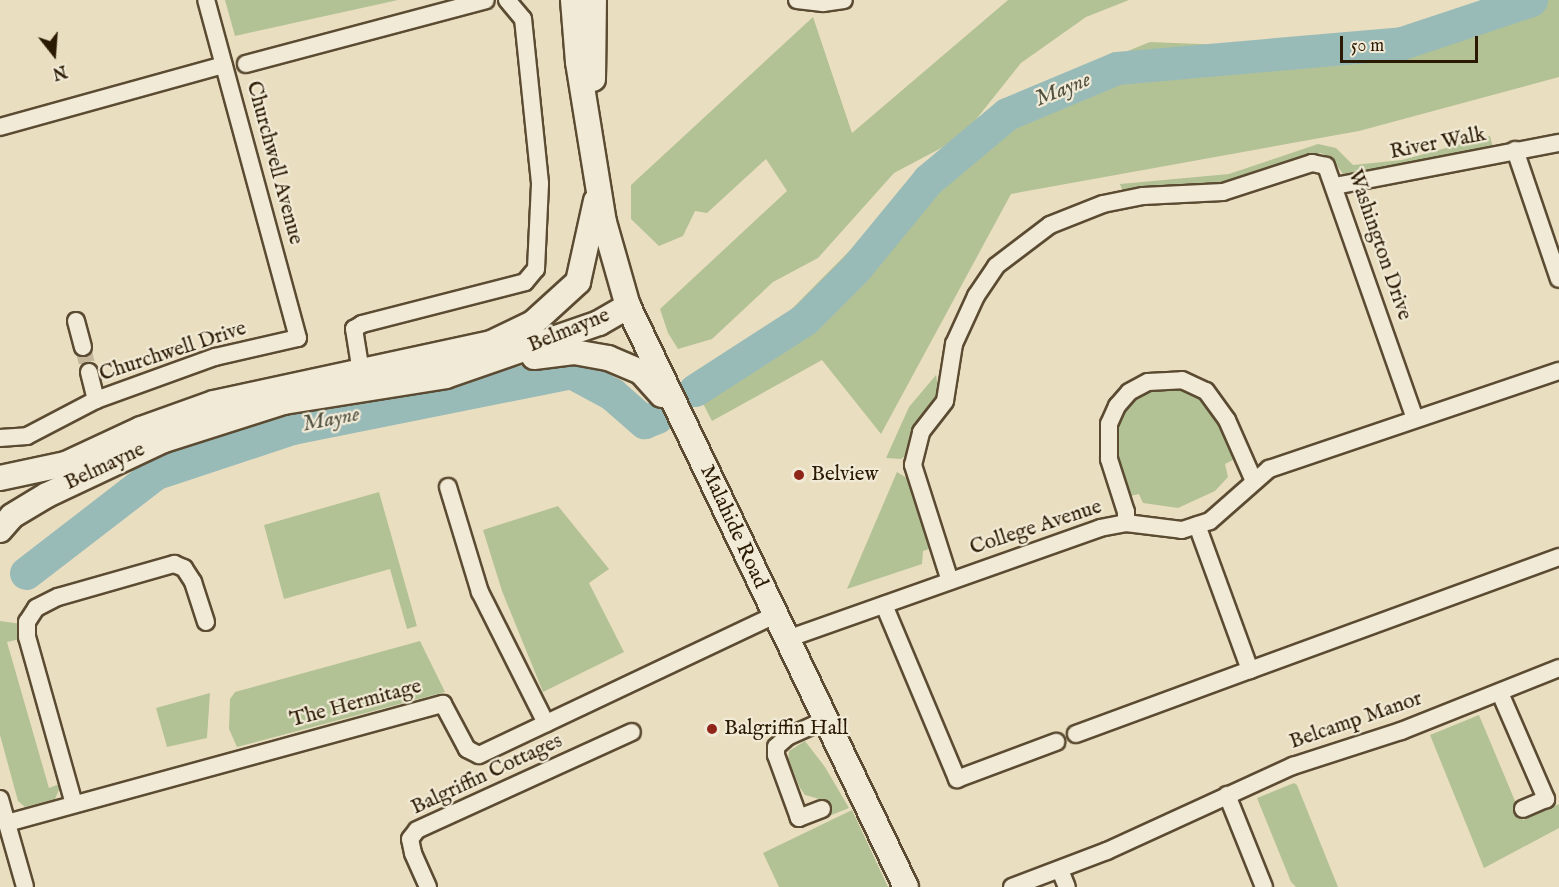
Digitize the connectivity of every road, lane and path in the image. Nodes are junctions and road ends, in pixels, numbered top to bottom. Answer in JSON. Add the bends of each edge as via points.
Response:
{"nodes":[{"id":1,"x":206,"y":0,"type":"edge"},
{"id":2,"x":486,"y":0,"type":"edge"},
{"id":3,"x":507,"y":0,"type":"edge"},
{"id":4,"x":573,"y":0,"type":"edge"},
{"id":5,"x":594,"y":0,"type":"edge"},
{"id":6,"x":797,"y":0,"type":"edge"},
{"id":7,"x":844,"y":0,"type":"edge"},
{"id":8,"x":246,"y":64,"type":"dead end"},
{"id":9,"x":224,"y":65,"type":"junction"},
{"id":10,"x":0,"y":127,"type":"edge"},
{"id":11,"x":1559,"y":143,"type":"edge"},
{"id":12,"x":1515,"y":150,"type":"junction"},
{"id":13,"x":593,"y":156,"type":"junction"},
{"id":14,"x":1335,"y":186,"type":"junction"},
{"id":15,"x":598,"y":189,"type":"junction"},
{"id":16,"x":1559,"y":279,"type":"edge"},
{"id":17,"x":628,"y":306,"type":"junction"},
{"id":18,"x":76,"y":321,"type":"dead end"},
{"id":19,"x":298,"y":338,"type":"joint"},
{"id":20,"x":83,"y":347,"type":"tunnel mouth"},
{"id":21,"x":478,"y":349,"type":"junction"},
{"id":22,"x":1559,"y":371,"type":"edge"},
{"id":23,"x":89,"y":372,"type":"tunnel mouth"},
{"id":24,"x":361,"y":372,"type":"junction"},
{"id":25,"x":446,"y":376,"type":"junction"},
{"id":26,"x":96,"y":400,"type":"junction"},
{"id":27,"x":682,"y":418,"type":"junction"},
{"id":28,"x":1415,"y":419,"type":"junction"},
{"id":29,"x":0,"y":438,"type":"edge"},
{"id":30,"x":0,"y":478,"type":"edge"},
{"id":31,"x":1253,"y":479,"type":"junction"},
{"id":32,"x":448,"y":487,"type":"dead end"},
{"id":33,"x":1126,"y":524,"type":"junction"},
{"id":34,"x":1197,"y":525,"type":"junction"},
{"id":35,"x":0,"y":530,"type":"edge"},
{"id":36,"x":1559,"y":557,"type":"edge"},
{"id":37,"x":950,"y":581,"type":"junction"},
{"id":38,"x":884,"y":604,"type":"junction"},
{"id":39,"x":775,"y":615,"type":"junction"},
{"id":40,"x":206,"y":622,"type":"dead end"},
{"id":41,"x":787,"y":639,"type":"junction"},
{"id":42,"x":1559,"y":668,"type":"edge"},
{"id":43,"x":1250,"y":670,"type":"junction"},
{"id":44,"x":1500,"y":693,"type":"junction"},
{"id":45,"x":827,"y":719,"type":"junction"},
{"id":46,"x":546,"y":723,"type":"junction"},
{"id":47,"x":632,"y":732,"type":"dead end"},
{"id":48,"x":1076,"y":734,"type":"dead end"},
{"id":49,"x":1056,"y":742,"type":"dead end"},
{"id":50,"x":1227,"y":795,"type":"junction"},
{"id":51,"x":0,"y":799,"type":"edge"},
{"id":52,"x":74,"y":804,"type":"junction"},
{"id":53,"x":1523,"y":808,"type":"dead end"},
{"id":54,"x":822,"y":809,"type":"dead end"},
{"id":55,"x":7,"y":823,"type":"junction"},
{"id":56,"x":1060,"y":870,"type":"junction"},
{"id":57,"x":25,"y":887,"type":"edge"},
{"id":58,"x":428,"y":887,"type":"edge"},
{"id":59,"x":906,"y":887,"type":"edge"},
{"id":60,"x":1012,"y":887,"type":"edge"},
{"id":61,"x":1067,"y":887,"type":"edge"},
{"id":62,"x":1264,"y":887,"type":"edge"}],
"edges":[{"from":1,"to":9,"type":"street","name":"Churchwell Avenue"},
{"from":2,"to":8,"type":"street"},
{"from":3,"to":24,"type":"street","via":[[518,9],[524,31],[540,183],[536,269],[525,282],[362,324],[354,329]]},
{"from":4,"to":13,"type":"street","name":"Malahide Road"},
{"from":5,"to":13,"type":"street","name":"Malahide Road"},
{"from":6,"to":7,"type":"street"},
{"from":9,"to":10,"type":"street"},
{"from":9,"to":19,"type":"street","name":"Churchwell Avenue"},
{"from":11,"to":12,"type":"street","name":"River Walk"},
{"from":12,"to":14,"type":"street","name":"River Walk"},
{"from":12,"to":16,"type":"street","name":"River Walk"},
{"from":13,"to":15,"type":"street","name":"Malahide Road"},
{"from":14,"to":28,"type":"street","name":"Washington Drive"},
{"from":14,"to":37,"type":"street","name":"Washington Drive","via":[[1326,166],[1316,163],[1223,192],[1143,196],[1103,204],[1050,225],[996,266],[976,296],[954,344],[945,401],[921,432],[913,465]]},
{"from":15,"to":17,"type":"street","name":"Malahide Road"},
{"from":15,"to":21,"type":"street","via":[[578,282],[533,323]]},
{"from":17,"to":21,"type":"street","name":"Belmayne","via":[[595,311]]},
{"from":17,"to":25,"type":"street","name":"Belmayne","via":[[598,323]]},
{"from":17,"to":27,"type":"street","name":"Malahide Road"},
{"from":18,"to":20,"type":"street","name":"Churchwell Drive"},
{"from":19,"to":26,"type":"street","name":"Churchwell Drive","via":[[215,357]]},
{"from":21,"to":24,"type":"street","name":"Belmayne"},
{"from":22,"to":28,"type":"street","name":"College Avenue"},
{"from":23,"to":26,"type":"street","name":"Churchwell Drive"},
{"from":24,"to":30,"type":"street","name":"Belmayne","via":[[214,403],[141,429],[66,464]]},
{"from":25,"to":27,"type":"street","via":[[574,352],[608,358],[641,372]]},
{"from":25,"to":35,"type":"street","name":"Belmayne","via":[[284,402],[164,440],[47,495],[12,516]]},
{"from":26,"to":29,"type":"street","name":"Churchwell Drive","via":[[27,436]]},
{"from":27,"to":39,"type":"street","name":"Malahide Road"},
{"from":28,"to":31,"type":"street","name":"College Avenue","via":[[1269,469]]},
{"from":31,"to":33,"type":"street","via":[[1227,420],[1206,391],[1182,380],[1148,382],[1123,399],[1109,424],[1109,459],[1126,512]]},
{"from":31,"to":34,"type":"street","name":"College Avenue","via":[[1234,503],[1210,521]]},
{"from":32,"to":46,"type":"street","via":[[480,592]]},
{"from":33,"to":34,"type":"street","name":"College Avenue","via":[[1182,530]]},
{"from":33,"to":37,"type":"street","name":"College Avenue","via":[[1100,528]]},
{"from":34,"to":43,"type":"street"},
{"from":36,"to":43,"type":"street"},
{"from":37,"to":38,"type":"street","name":"College Avenue"},
{"from":38,"to":41,"type":"street","name":"College Avenue"},
{"from":38,"to":49,"type":"street","via":[[957,779]]},
{"from":39,"to":41,"type":"street","name":"Malahide Road"},
{"from":39,"to":46,"type":"street","name":"The Hermitage"},
{"from":40,"to":52,"type":"street","via":[[193,582],[184,568],[174,564],[58,597],[36,608],[27,622],[27,637]]},
{"from":41,"to":45,"type":"street","name":"Malahide Road"},
{"from":42,"to":44,"type":"street","name":"Belcamp Manor"},
{"from":43,"to":48,"type":"street"},
{"from":44,"to":50,"type":"street","name":"Belcamp Manor","via":[[1293,766]]},
{"from":44,"to":53,"type":"street","via":[[1546,799]]},
{"from":45,"to":54,"type":"street","via":[[787,737],[776,747],[799,818]]},
{"from":45,"to":59,"type":"street","name":"Malahide Road"},
{"from":46,"to":52,"type":"street","name":"The Hermitage","via":[[479,755],[467,749],[443,704]]},
{"from":47,"to":58,"type":"street","name":"Balgriffin Cottages","via":[[417,830],[410,839]]},
{"from":50,"to":56,"type":"street","name":"Belcamp Manor"},
{"from":50,"to":62,"type":"street"},
{"from":51,"to":55,"type":"street"},
{"from":52,"to":55,"type":"street","name":"The Hermitage"},
{"from":55,"to":57,"type":"street"},
{"from":56,"to":60,"type":"street","name":"Belcamp Manor"},
{"from":56,"to":61,"type":"street"}]}
